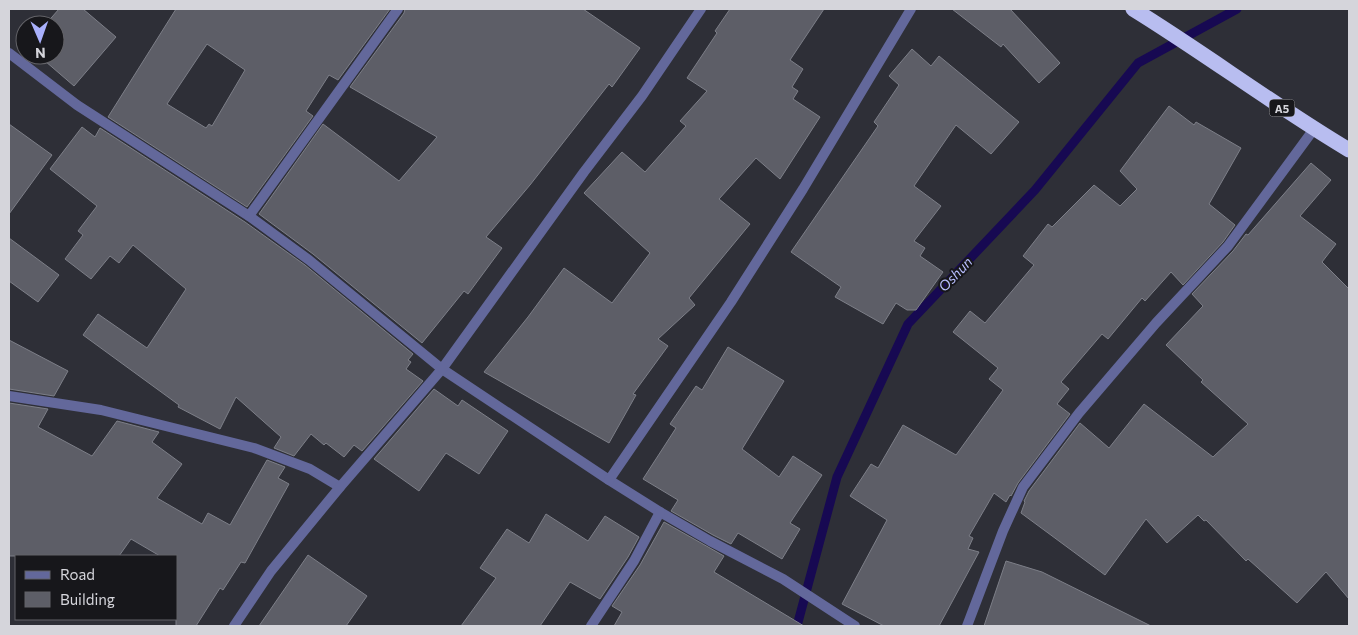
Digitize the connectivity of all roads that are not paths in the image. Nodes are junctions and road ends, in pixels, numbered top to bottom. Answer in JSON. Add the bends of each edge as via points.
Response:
{"nodes":[{"id":1,"x":398,"y":9,"type":"edge"},
{"id":2,"x":702,"y":9,"type":"edge"},
{"id":3,"x":911,"y":9,"type":"edge"},
{"id":4,"x":1132,"y":9,"type":"edge"},
{"id":5,"x":9,"y":53,"type":"edge"},
{"id":6,"x":1314,"y":129,"type":"junction"},
{"id":7,"x":1349,"y":150,"type":"edge"},
{"id":8,"x":248,"y":216,"type":"junction"},
{"id":9,"x":442,"y":370,"type":"junction"},
{"id":10,"x":9,"y":396,"type":"edge"},
{"id":11,"x":609,"y":480,"type":"junction"},
{"id":12,"x":340,"y":487,"type":"junction"},
{"id":13,"x":660,"y":512,"type":"junction"},
{"id":14,"x":851,"y":624,"type":"edge"},
{"id":15,"x":234,"y":626,"type":"edge"},
{"id":16,"x":591,"y":626,"type":"edge"},
{"id":17,"x":967,"y":626,"type":"edge"}],
"edges":[{"from":1,"to":8,"type":"street"},
{"from":2,"to":9,"type":"street"},
{"from":3,"to":11,"type":"street","via":[[731,302]]},
{"from":4,"to":6,"type":"highway","number":"A5"},
{"from":5,"to":8,"type":"street","via":[[77,105]]},
{"from":6,"to":7,"type":"highway","number":"A5"},
{"from":6,"to":17,"type":"street","via":[[1228,246],[1079,413],[1023,487]]},
{"from":8,"to":9,"type":"street","via":[[309,260]]},
{"from":9,"to":11,"type":"street"},
{"from":9,"to":12,"type":"street"},
{"from":10,"to":12,"type":"street","via":[[101,410],[254,448],[310,469]]},
{"from":11,"to":13,"type":"street"},
{"from":12,"to":15,"type":"street","via":[[271,571]]},
{"from":13,"to":14,"type":"street","via":[[783,579]]},
{"from":13,"to":16,"type":"street","via":[[634,561]]}]}
